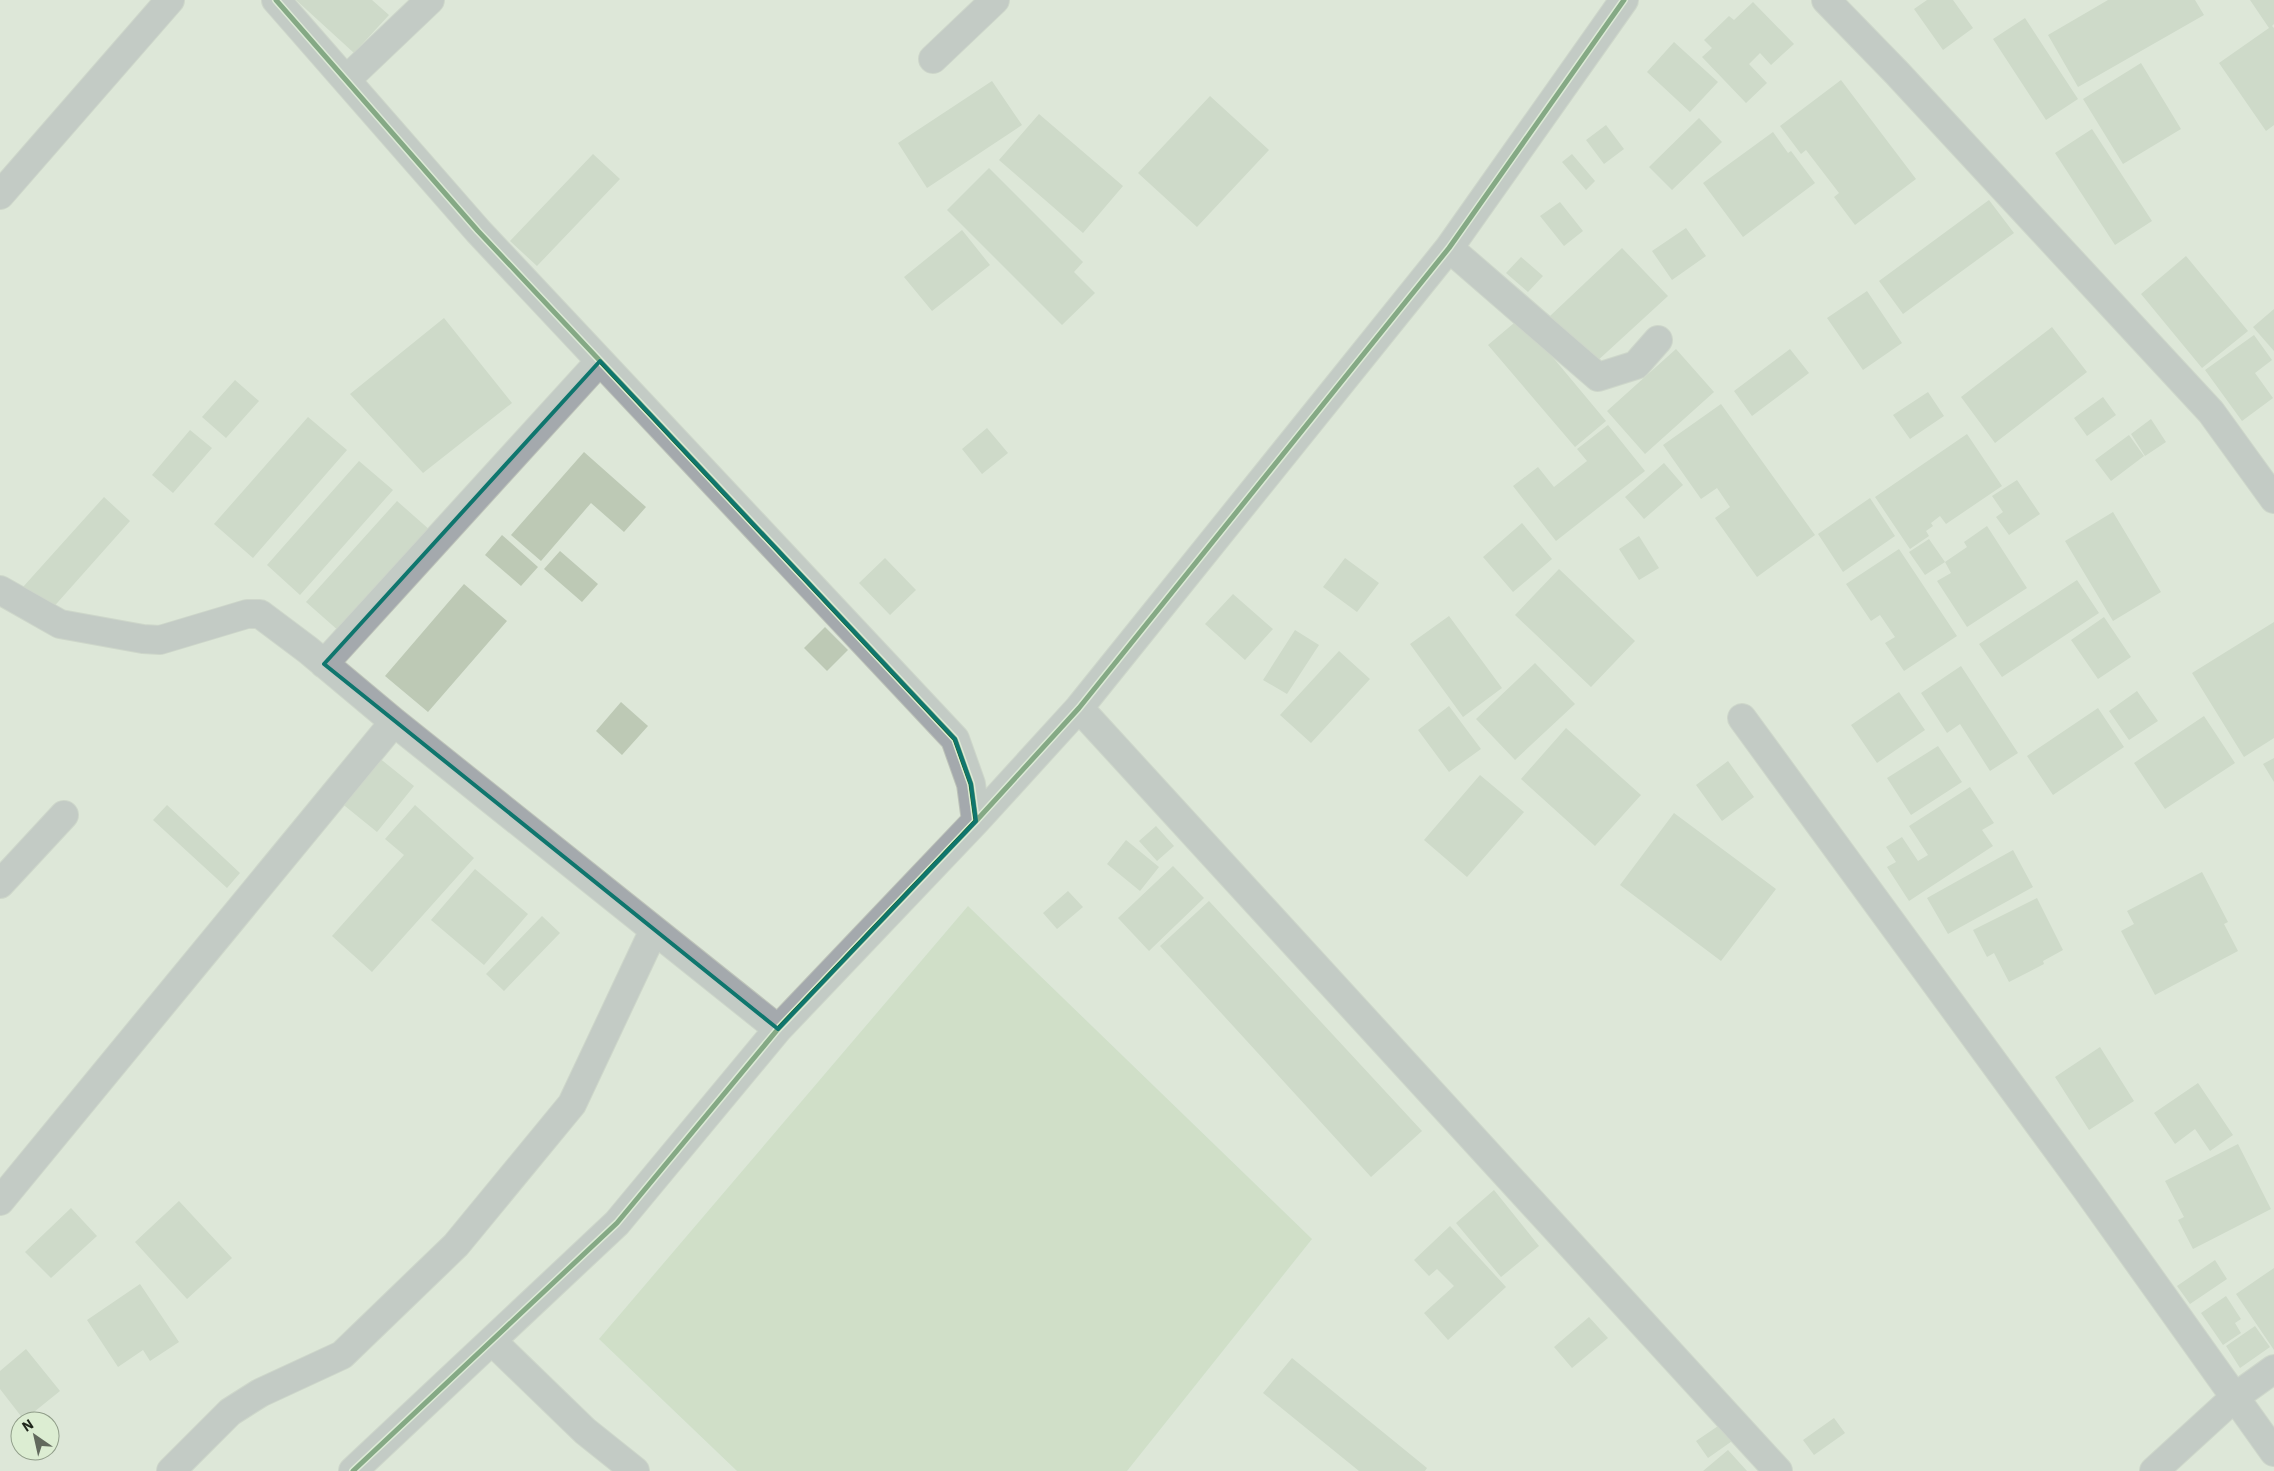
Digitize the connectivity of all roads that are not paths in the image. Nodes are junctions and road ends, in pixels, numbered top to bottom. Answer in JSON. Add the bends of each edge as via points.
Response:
{"nodes":[{"id":1,"x":170,"y":0,"type":"edge"},
{"id":2,"x":276,"y":0,"type":"edge"},
{"id":3,"x":430,"y":0,"type":"edge"},
{"id":4,"x":995,"y":0,"type":"edge"},
{"id":5,"x":1624,"y":0,"type":"edge"},
{"id":6,"x":1826,"y":0,"type":"edge"},
{"id":7,"x":933,"y":59,"type":"dead end"},
{"id":8,"x":346,"y":80,"type":"junction"},
{"id":9,"x":0,"y":195,"type":"edge"},
{"id":10,"x":1449,"y":248,"type":"junction"},
{"id":11,"x":1658,"y":340,"type":"dead end"},
{"id":12,"x":600,"y":361,"type":"junction"},
{"id":13,"x":2274,"y":499,"type":"edge"},
{"id":14,"x":0,"y":590,"type":"edge"},
{"id":15,"x":324,"y":664,"type":"junction"},
{"id":16,"x":1079,"y":708,"type":"junction"},
{"id":17,"x":1742,"y":718,"type":"dead end"},
{"id":18,"x":394,"y":722,"type":"junction"},
{"id":19,"x":64,"y":815,"type":"dead end"},
{"id":20,"x":976,"y":821,"type":"junction"},
{"id":21,"x":0,"y":884,"type":"edge"},
{"id":22,"x":654,"y":930,"type":"junction"},
{"id":23,"x":778,"y":1029,"type":"junction"},
{"id":24,"x":0,"y":1201,"type":"edge"},
{"id":25,"x":492,"y":1341,"type":"junction"},
{"id":26,"x":2274,"y":1369,"type":"edge"},
{"id":27,"x":2235,"y":1397,"type":"junction"},
{"id":28,"x":2274,"y":1452,"type":"edge"},
{"id":29,"x":171,"y":1471,"type":"edge"},
{"id":30,"x":353,"y":1471,"type":"edge"},
{"id":31,"x":636,"y":1471,"type":"edge"},
{"id":32,"x":1778,"y":1471,"type":"edge"},
{"id":33,"x":2154,"y":1471,"type":"edge"}],
"edges":[{"from":1,"to":9,"type":"street"},
{"from":2,"to":8,"type":"street"},
{"from":3,"to":8,"type":"street"},
{"from":4,"to":7,"type":"street"},
{"from":5,"to":10,"type":"street"},
{"from":6,"to":13,"type":"street","via":[[1898,73],[2211,412]]},
{"from":8,"to":12,"type":"street","via":[[478,231]]},
{"from":10,"to":11,"type":"street","via":[[1598,377],[1636,365]]},
{"from":10,"to":16,"type":"street"},
{"from":12,"to":15,"type":"street"},
{"from":12,"to":20,"type":"street","via":[[955,739],[971,784]]},
{"from":14,"to":15,"type":"street","via":[[60,624],[143,639],[160,640],[247,614],[260,614]]},
{"from":15,"to":18,"type":"street"},
{"from":16,"to":20,"type":"street"},
{"from":16,"to":32,"type":"street"},
{"from":17,"to":27,"type":"street"},
{"from":18,"to":22,"type":"street"},
{"from":18,"to":24,"type":"street"},
{"from":19,"to":21,"type":"street"},
{"from":20,"to":23,"type":"street"},
{"from":22,"to":23,"type":"street"},
{"from":22,"to":29,"type":"street","via":[[572,1104],[456,1245],[342,1355],[260,1393],[230,1412]]},
{"from":23,"to":25,"type":"street","via":[[617,1223]]},
{"from":25,"to":30,"type":"street"},
{"from":25,"to":31,"type":"street","via":[[585,1431]]},
{"from":26,"to":27,"type":"street"},
{"from":27,"to":28,"type":"street"},
{"from":27,"to":33,"type":"street"}]}
